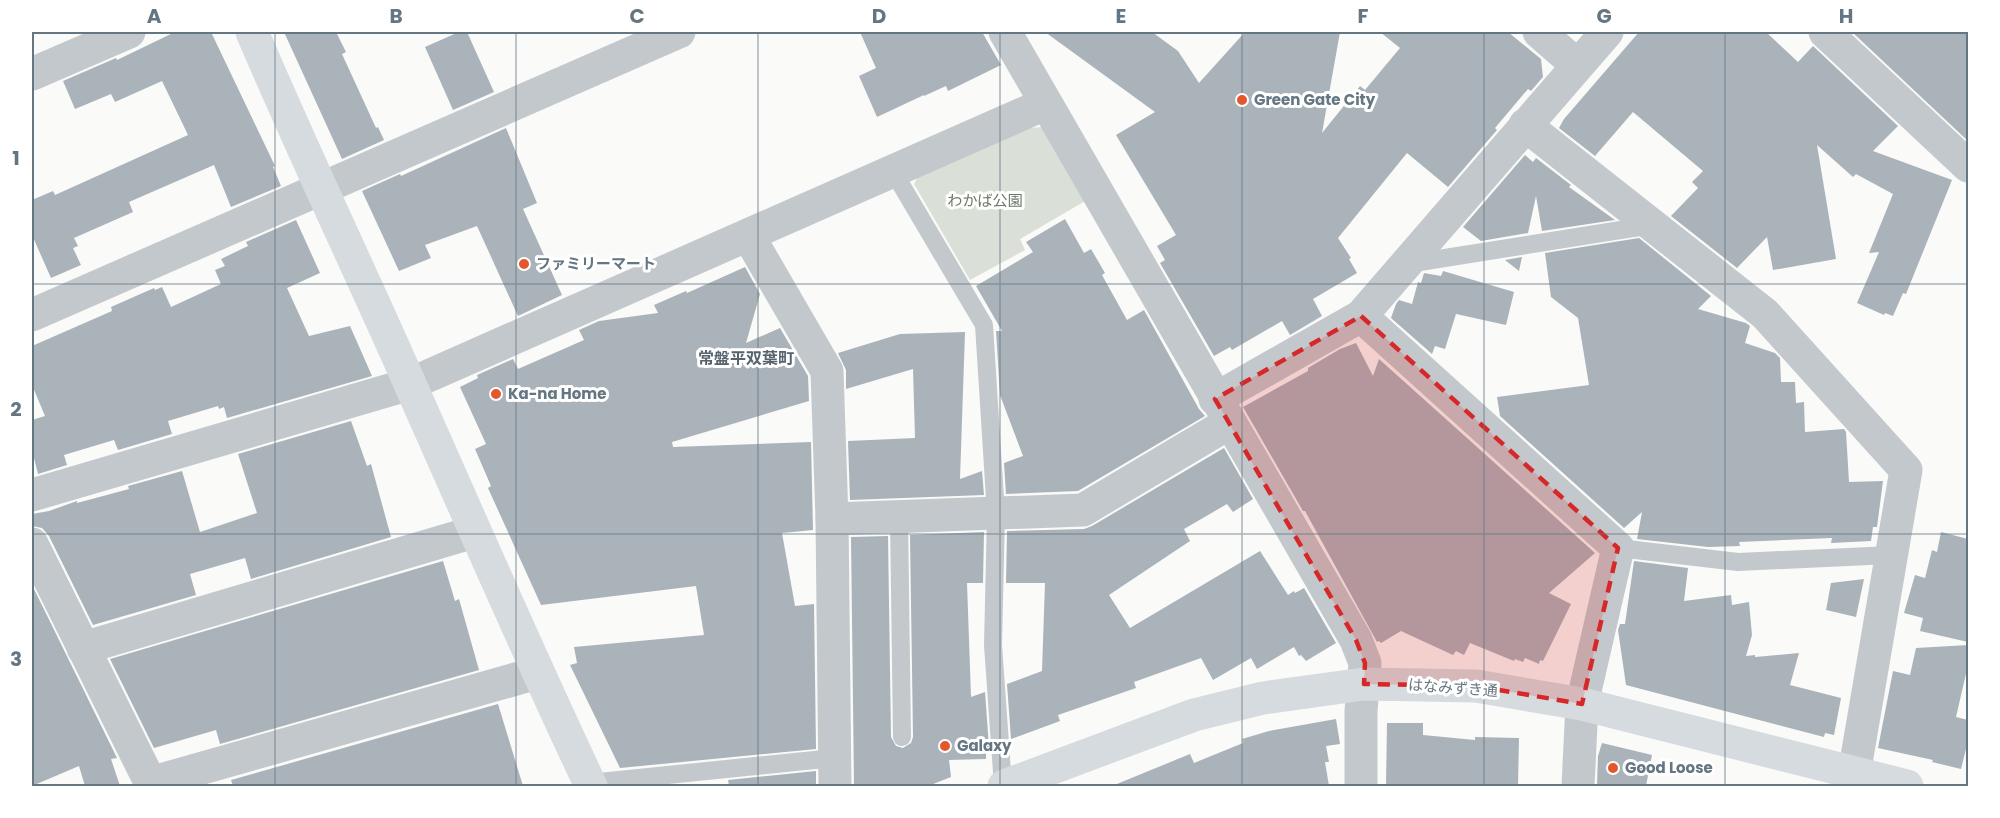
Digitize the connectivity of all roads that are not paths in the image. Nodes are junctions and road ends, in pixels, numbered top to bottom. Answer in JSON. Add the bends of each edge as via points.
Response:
{"nodes":[{"id":1,"x":129,"y":32,"type":"edge"},
{"id":2,"x":252,"y":32,"type":"edge"},
{"id":3,"x":679,"y":32,"type":"edge"},
{"id":4,"x":1005,"y":32,"type":"edge"},
{"id":5,"x":1539,"y":32,"type":"edge"},
{"id":6,"x":1607,"y":32,"type":"edge"},
{"id":7,"x":1825,"y":32,"type":"edge"},
{"id":8,"x":1577,"y":65,"type":"junction"},
{"id":9,"x":32,"y":74,"type":"edge"},
{"id":10,"x":1045,"y":104,"type":"junction"},
{"id":11,"x":1525,"y":125,"type":"junction"},
{"id":12,"x":1968,"y":166,"type":"edge"},
{"id":13,"x":893,"y":171,"type":"junction"},
{"id":14,"x":322,"y":188,"type":"junction"},
{"id":15,"x":1652,"y":225,"type":"junction"},
{"id":16,"x":748,"y":235,"type":"junction"},
{"id":17,"x":1407,"y":264,"type":"junction"},
{"id":18,"x":32,"y":315,"type":"edge"},
{"id":19,"x":1361,"y":316,"type":"junction"},
{"id":20,"x":410,"y":384,"type":"junction"},
{"id":21,"x":1222,"y":411,"type":"junction"},
{"id":22,"x":32,"y":495,"type":"edge"},
{"id":23,"x":996,"y":514,"type":"junction"},
{"id":24,"x":899,"y":517,"type":"junction"},
{"id":25,"x":832,"y":519,"type":"junction"},
{"id":26,"x":474,"y":532,"type":"junction"},
{"id":27,"x":32,"y":544,"type":"edge"},
{"id":28,"x":1618,"y":548,"type":"junction"},
{"id":29,"x":1892,"y":555,"type":"junction"},
{"id":30,"x":83,"y":648,"type":"junction"},
{"id":31,"x":537,"y":673,"type":"junction"},
{"id":32,"x":1364,"y":684,"type":"junction"},
{"id":33,"x":1582,"y":704,"type":"junction"},
{"id":34,"x":902,"y":737,"type":"dead end"},
{"id":35,"x":835,"y":772,"type":"edge"},
{"id":36,"x":1854,"y":780,"type":"edge"},
{"id":37,"x":151,"y":785,"type":"edge"},
{"id":38,"x":590,"y":785,"type":"edge"},
{"id":39,"x":1004,"y":786,"type":"edge"},
{"id":40,"x":1361,"y":786,"type":"edge"},
{"id":41,"x":1578,"y":786,"type":"edge"},
{"id":42,"x":1907,"y":786,"type":"edge"}],
"edges":[{"from":1,"to":9,"type":"street"},
{"from":2,"to":14,"type":"street"},
{"from":3,"to":14,"type":"street"},
{"from":4,"to":10,"type":"street"},
{"from":5,"to":8,"type":"street"},
{"from":6,"to":8,"type":"street"},
{"from":7,"to":12,"type":"street"},
{"from":8,"to":11,"type":"street"},
{"from":10,"to":13,"type":"street"},
{"from":10,"to":21,"type":"street"},
{"from":11,"to":15,"type":"street"},
{"from":11,"to":17,"type":"street"},
{"from":13,"to":16,"type":"street"},
{"from":13,"to":23,"type":"lane","via":[[984,326]]},
{"from":14,"to":18,"type":"street"},
{"from":14,"to":20,"type":"street"},
{"from":15,"to":17,"type":"lane"},
{"from":15,"to":29,"type":"street","via":[[1765,314],[1906,470]]},
{"from":16,"to":20,"type":"street"},
{"from":16,"to":25,"type":"street","via":[[827,371]]},
{"from":17,"to":19,"type":"street"},
{"from":19,"to":21,"type":"street"},
{"from":19,"to":28,"type":"street"},
{"from":20,"to":22,"type":"street"},
{"from":20,"to":26,"type":"street"},
{"from":21,"to":23,"type":"street","via":[[1083,510]]},
{"from":21,"to":32,"type":"street","via":[[1356,640],[1365,663]]},
{"from":23,"to":24,"type":"street"},
{"from":23,"to":39,"type":"lane","via":[[993,645]]},
{"from":24,"to":25,"type":"street"},
{"from":24,"to":34,"type":"lane"},
{"from":25,"to":35,"type":"street"},
{"from":26,"to":30,"type":"street"},
{"from":26,"to":31,"type":"street"},
{"from":27,"to":30,"type":"street"},
{"from":28,"to":29,"type":"lane","via":[[1738,562]]},
{"from":28,"to":33,"type":"street"},
{"from":29,"to":36,"type":"street"},
{"from":30,"to":37,"type":"street"},
{"from":31,"to":37,"type":"street"},
{"from":31,"to":38,"type":"street"},
{"from":32,"to":33,"type":"street","name":"はなみずき通","via":[[1476,686]]},
{"from":32,"to":39,"type":"street","name":"はなみずき通","via":[[1263,698],[1194,715]]},
{"from":32,"to":40,"type":"street"},
{"from":33,"to":36,"type":"street","name":"はなみずき通"},
{"from":33,"to":41,"type":"street"},
{"from":35,"to":38,"type":"lane"},
{"from":36,"to":42,"type":"street","name":"はなみずき通"}]}
